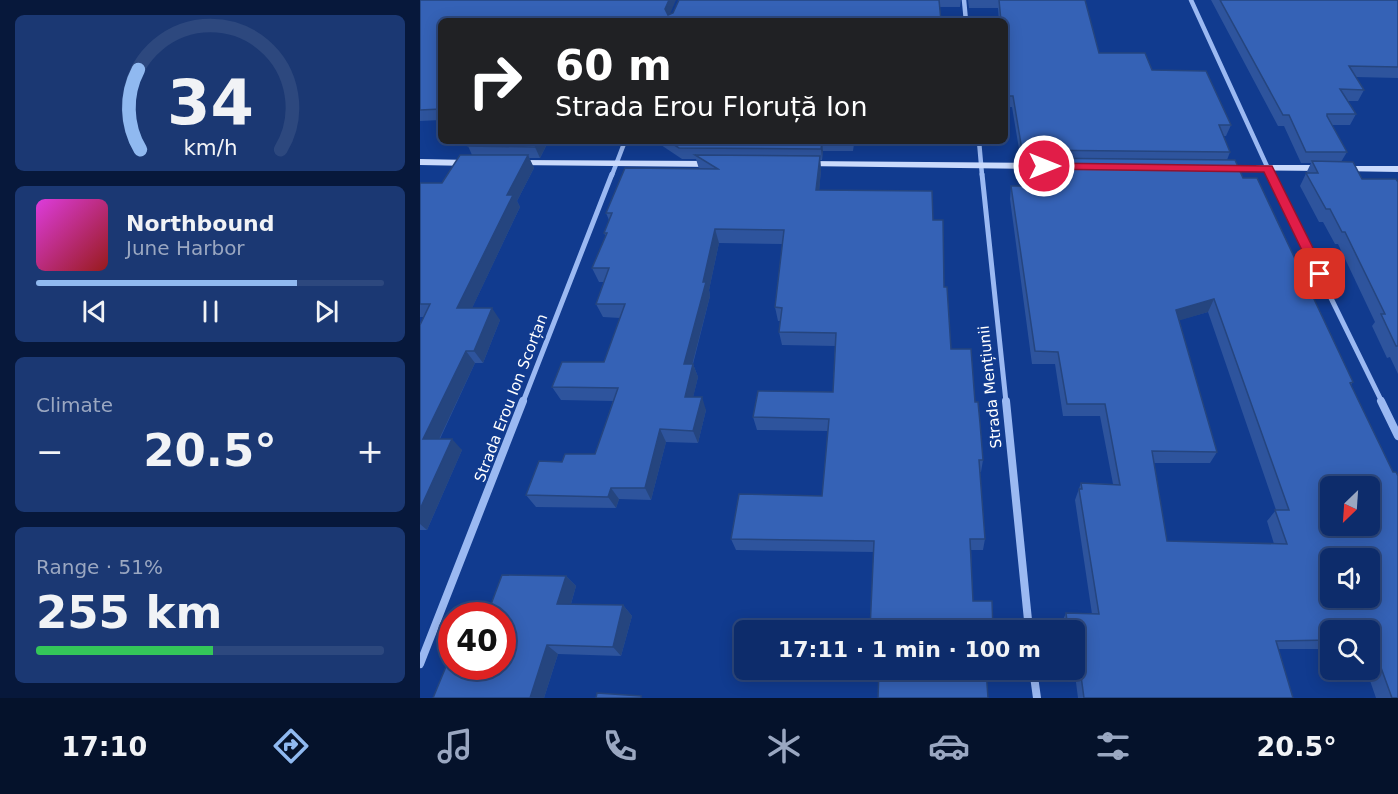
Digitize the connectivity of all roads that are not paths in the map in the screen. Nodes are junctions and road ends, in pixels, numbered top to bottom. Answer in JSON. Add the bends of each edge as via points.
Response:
{"nodes":[{"id":1,"x":964,"y":0,"type":"edge"},
{"id":2,"x":1191,"y":0,"type":"edge"},
{"id":3,"x":966,"y":18,"type":"edge"},
{"id":4,"x":624,"y":144,"type":"edge"},
{"id":5,"x":979,"y":144,"type":"edge"},
{"id":6,"x":420,"y":162,"type":"edge"},
{"id":7,"x":478,"y":163,"type":"edge"},
{"id":8,"x":501,"y":163,"type":"edge"},
{"id":9,"x":617,"y":163,"type":"junction"},
{"id":10,"x":722,"y":164,"type":"edge"},
{"id":11,"x":791,"y":164,"type":"edge"},
{"id":12,"x":982,"y":166,"type":"junction"},
{"id":13,"x":1049,"y":166,"type":"edge"},
{"id":14,"x":1210,"y":168,"type":"edge"},
{"id":15,"x":1268,"y":169,"type":"junction"},
{"id":16,"x":1398,"y":169,"type":"edge"},
{"id":17,"x":1398,"y":436,"type":"edge"},
{"id":18,"x":1028,"y":620,"type":"edge"},
{"id":19,"x":420,"y":664,"type":"edge"},
{"id":20,"x":1035,"y":680,"type":"edge"},
{"id":21,"x":1037,"y":698,"type":"edge"}],
"edges":[{"from":1,"to":3,"type":"street"},
{"from":2,"to":15,"type":"street"},
{"from":4,"to":9,"type":"street","name":"Strada Erou Ion Scorțan"},
{"from":5,"to":12,"type":"street","name":"Strada Mențiunii"},
{"from":6,"to":7,"type":"street"},
{"from":8,"to":9,"type":"street"},
{"from":9,"to":10,"type":"street"},
{"from":9,"to":19,"type":"street","name":"Strada Erou Ion Scorțan"},
{"from":11,"to":12,"type":"street"},
{"from":12,"to":13,"type":"street"},
{"from":12,"to":18,"type":"street","name":"Strada Mențiunii"},
{"from":14,"to":15,"type":"street"},
{"from":15,"to":16,"type":"street"},
{"from":15,"to":17,"type":"street"},
{"from":20,"to":21,"type":"street"}]}
